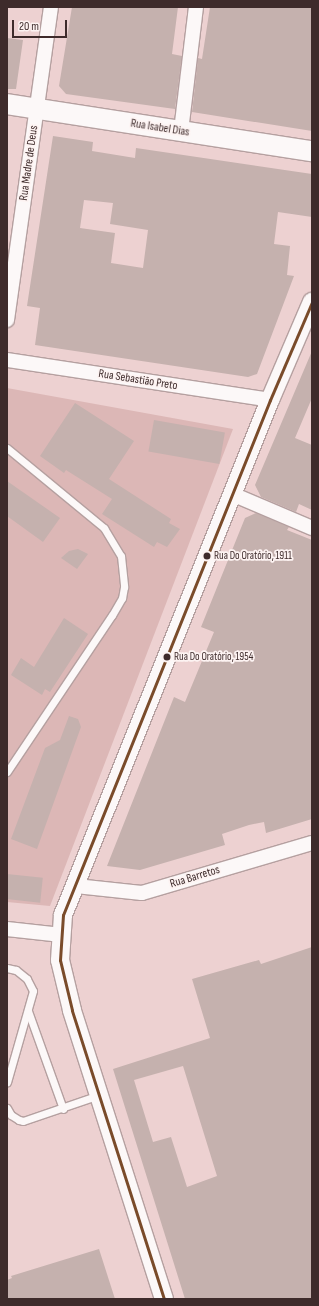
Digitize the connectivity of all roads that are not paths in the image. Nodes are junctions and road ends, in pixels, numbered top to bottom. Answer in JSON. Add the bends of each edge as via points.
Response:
{"nodes":[{"id":1,"x":51,"y":7,"type":"edge"},
{"id":2,"x":196,"y":7,"type":"edge"},
{"id":3,"x":7,"y":104,"type":"edge"},
{"id":4,"x":36,"y":109,"type":"junction"},
{"id":5,"x":181,"y":131,"type":"junction"},
{"id":6,"x":312,"y":151,"type":"edge"},
{"id":7,"x":312,"y":302,"type":"edge"},
{"id":8,"x":7,"y":320,"type":"edge"},
{"id":9,"x":7,"y":360,"type":"edge"},
{"id":10,"x":270,"y":400,"type":"junction"},
{"id":11,"x":7,"y":448,"type":"edge"},
{"id":12,"x":232,"y":494,"type":"junction"},
{"id":13,"x":312,"y":528,"type":"edge"},
{"id":14,"x":7,"y":772,"type":"edge"},
{"id":15,"x":312,"y":843,"type":"edge"},
{"id":16,"x":76,"y":886,"type":"junction"},
{"id":17,"x":7,"y":929,"type":"edge"},
{"id":18,"x":62,"y":935,"type":"junction"},
{"id":19,"x":7,"y":968,"type":"edge"},
{"id":20,"x":28,"y":1011,"type":"junction"},
{"id":21,"x":7,"y":1082,"type":"edge"},
{"id":22,"x":99,"y":1095,"type":"junction"},
{"id":23,"x":7,"y":1108,"type":"edge"},
{"id":24,"x":63,"y":1109,"type":"junction"},
{"id":25,"x":164,"y":1299,"type":"edge"}],
"edges":[{"from":1,"to":4,"type":"street","name":"Rua Madre de Deus"},
{"from":2,"to":5,"type":"street"},
{"from":3,"to":4,"type":"main road","name":"Rua Isabel Dias"},
{"from":4,"to":5,"type":"main road","name":"Rua Isabel Dias"},
{"from":4,"to":8,"type":"street","name":"Rua Madre de Deus"},
{"from":5,"to":6,"type":"main road","name":"Rua Isabel Dias"},
{"from":7,"to":10,"type":"street"},
{"from":9,"to":10,"type":"street","name":"Rua Sebastião Preto"},
{"from":10,"to":12,"type":"street"},
{"from":11,"to":14,"type":"lane","via":[[104,528],[121,556],[124,587],[122,598],[112,615]]},
{"from":12,"to":13,"type":"street"},
{"from":12,"to":16,"type":"street"},
{"from":15,"to":16,"type":"street","name":"Rua Barretos","via":[[142,893]]},
{"from":16,"to":18,"type":"street","via":[[63,915]]},
{"from":17,"to":18,"type":"street"},
{"from":18,"to":22,"type":"street","via":[[60,960],[72,1010]]},
{"from":19,"to":20,"type":"lane","via":[[16,970],[32,985],[33,997]]},
{"from":20,"to":21,"type":"lane"},
{"from":20,"to":24,"type":"lane"},
{"from":22,"to":24,"type":"lane"},
{"from":22,"to":25,"type":"street"},
{"from":23,"to":24,"type":"lane","via":[[10,1115],[19,1120]]}]}
